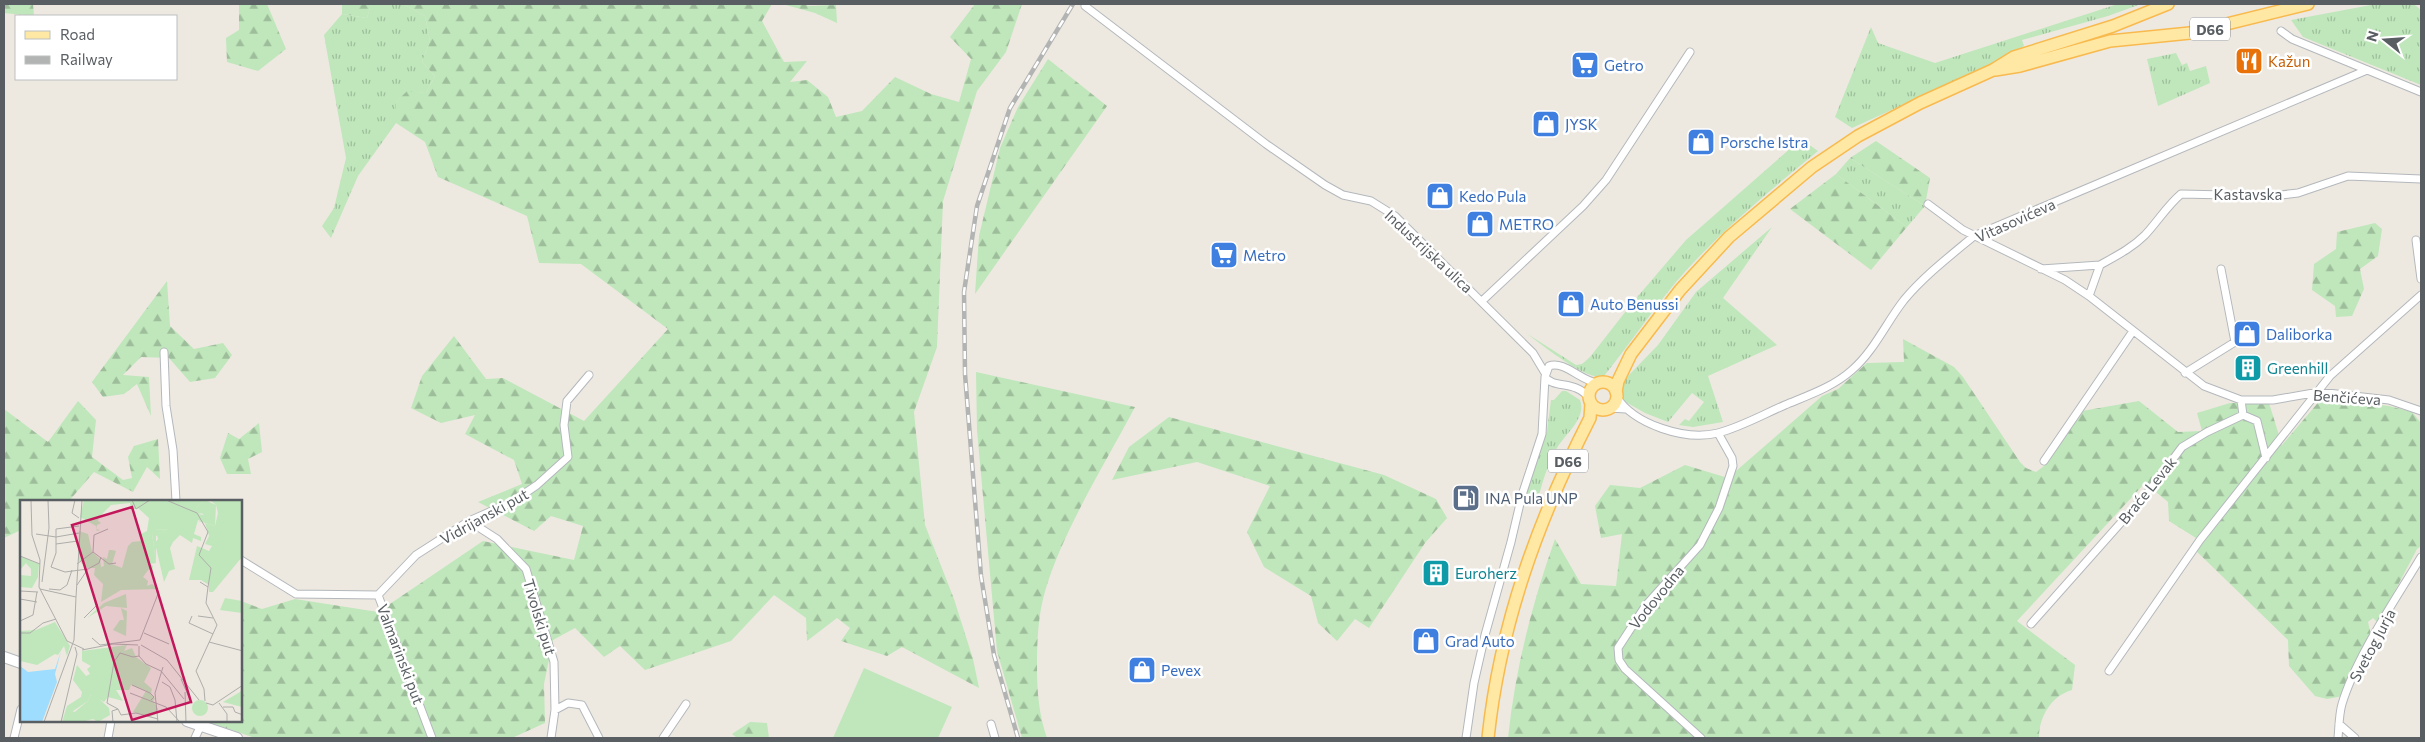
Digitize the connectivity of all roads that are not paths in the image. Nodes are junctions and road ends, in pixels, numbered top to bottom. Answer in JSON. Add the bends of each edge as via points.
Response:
{"nodes":[{"id":1,"x":2168,"y":4,"type":"edge"},
{"id":2,"x":2308,"y":4,"type":"edge"},
{"id":3,"x":1085,"y":6,"type":"dead end"},
{"id":4,"x":2282,"y":31,"type":"dead end"},
{"id":5,"x":1690,"y":52,"type":"dead end"},
{"id":6,"x":1993,"y":70,"type":"junction"},
{"id":7,"x":2368,"y":70,"type":"junction"},
{"id":8,"x":2421,"y":92,"type":"edge"},
{"id":9,"x":2421,"y":179,"type":"edge"},
{"id":10,"x":1928,"y":204,"type":"dead end"},
{"id":11,"x":1974,"y":236,"type":"junction"},
{"id":12,"x":2416,"y":240,"type":"dead end"},
{"id":13,"x":2100,"y":265,"type":"junction"},
{"id":14,"x":2041,"y":269,"type":"junction"},
{"id":15,"x":2221,"y":269,"type":"dead end"},
{"id":16,"x":2421,"y":279,"type":"edge"},
{"id":17,"x":2421,"y":294,"type":"edge"},
{"id":18,"x":2089,"y":296,"type":"junction"},
{"id":19,"x":1482,"y":301,"type":"junction"},
{"id":20,"x":2132,"y":331,"type":"junction"},
{"id":21,"x":164,"y":352,"type":"dead end"},
{"id":22,"x":1533,"y":353,"type":"junction"},
{"id":23,"x":1631,"y":354,"type":"junction"},
{"id":24,"x":1556,"y":365,"type":"junction"},
{"id":25,"x":2185,"y":373,"type":"junction"},
{"id":26,"x":589,"y":375,"type":"dead end"},
{"id":27,"x":1545,"y":375,"type":"junction"},
{"id":28,"x":1600,"y":383,"type":"junction"},
{"id":29,"x":1555,"y":384,"type":"junction"},
{"id":30,"x":2319,"y":392,"type":"junction"},
{"id":31,"x":1616,"y":394,"type":"junction"},
{"id":32,"x":1545,"y":400,"type":"junction"},
{"id":33,"x":2241,"y":400,"type":"junction"},
{"id":34,"x":1590,"y":401,"type":"junction"},
{"id":35,"x":1607,"y":409,"type":"junction"},
{"id":36,"x":1626,"y":409,"type":"junction"},
{"id":37,"x":2421,"y":411,"type":"edge"},
{"id":38,"x":2243,"y":416,"type":"junction"},
{"id":39,"x":1590,"y":418,"type":"junction"},
{"id":40,"x":1718,"y":433,"type":"junction"},
{"id":41,"x":2266,"y":458,"type":"junction"},
{"id":42,"x":2044,"y":461,"type":"dead end"},
{"id":43,"x":176,"y":500,"type":"edge"},
{"id":44,"x":469,"y":521,"type":"junction"},
{"id":45,"x":2421,"y":557,"type":"edge"},
{"id":46,"x":242,"y":561,"type":"edge"},
{"id":47,"x":378,"y":595,"type":"junction"},
{"id":48,"x":2031,"y":624,"type":"dead end"},
{"id":49,"x":4,"y":657,"type":"edge"},
{"id":50,"x":20,"y":663,"type":"edge"},
{"id":51,"x":2109,"y":671,"type":"dead end"},
{"id":52,"x":686,"y":704,"type":"dead end"},
{"id":53,"x":555,"y":710,"type":"junction"},
{"id":54,"x":20,"y":714,"type":"edge"},
{"id":55,"x":111,"y":722,"type":"edge"},
{"id":56,"x":190,"y":722,"type":"edge"},
{"id":57,"x":990,"y":724,"type":"dead end"},
{"id":58,"x":2340,"y":724,"type":"junction"},
{"id":59,"x":201,"y":726,"type":"junction"},
{"id":60,"x":14,"y":738,"type":"edge"},
{"id":61,"x":108,"y":738,"type":"edge"},
{"id":62,"x":195,"y":738,"type":"edge"},
{"id":63,"x":237,"y":738,"type":"edge"},
{"id":64,"x":432,"y":738,"type":"edge"},
{"id":65,"x":551,"y":738,"type":"edge"},
{"id":66,"x":600,"y":738,"type":"edge"},
{"id":67,"x":663,"y":738,"type":"edge"},
{"id":68,"x":995,"y":738,"type":"edge"},
{"id":69,"x":1466,"y":738,"type":"edge"},
{"id":70,"x":1488,"y":738,"type":"edge"},
{"id":71,"x":1701,"y":738,"type":"edge"},
{"id":72,"x":2338,"y":738,"type":"edge"},
{"id":73,"x":2355,"y":738,"type":"edge"}],
"edges":[{"from":1,"to":6,"type":"main road","number":"D66","via":[[2113,26],[2014,57]]},
{"from":2,"to":6,"type":"main road","number":"D66","via":[[2234,24],[2190,33],[2110,41],[2020,66]]},
{"from":3,"to":19,"type":"street","name":"Industrijska ulica","via":[[1259,139],[1334,190],[1371,201],[1395,216]]},
{"from":4,"to":7,"type":"street","via":[[2292,39]]},
{"from":5,"to":19,"type":"street","via":[[1606,180],[1584,206]]},
{"from":6,"to":23,"type":"main road","number":"D66","via":[[1858,136],[1805,172],[1729,237],[1668,304]]},
{"from":7,"to":8,"type":"street"},
{"from":7,"to":11,"type":"street","name":"Vitasovićeva"},
{"from":9,"to":13,"type":"street","name":"Kastavska","via":[[2348,176],[2298,193],[2272,196],[2181,194],[2144,235]]},
{"from":10,"to":11,"type":"street","name":"Benčićeva"},
{"from":11,"to":14,"type":"street","name":"Benčićeva"},
{"from":11,"to":40,"type":"street","name":"Vitasovićeva","via":[[1936,267],[1905,300],[1867,355],[1835,384]]},
{"from":12,"to":16,"type":"street"},
{"from":13,"to":14,"type":"street"},
{"from":13,"to":18,"type":"street"},
{"from":14,"to":18,"type":"street","name":"Benčićeva"},
{"from":15,"to":25,"type":"street","via":[[2235,342]]},
{"from":17,"to":30,"type":"street","via":[[2330,376]]},
{"from":18,"to":20,"type":"street","name":"Benčićeva"},
{"from":19,"to":22,"type":"street","name":"Industrijska ulica"},
{"from":20,"to":25,"type":"street","name":"Benčićeva"},
{"from":20,"to":42,"type":"street"},
{"from":21,"to":43,"type":"street"},
{"from":22,"to":24,"type":"street","name":"Industrijska ulica"},
{"from":22,"to":27,"type":"street","name":"Industrijska ulica"},
{"from":23,"to":28,"type":"main road","number":"D66"},
{"from":23,"to":31,"type":"main road","number":"D66","via":[[1618,381]]},
{"from":24,"to":27,"type":"street","via":[[1549,366]]},
{"from":24,"to":28,"type":"street","name":"Industrijska ulica","via":[[1584,380]]},
{"from":25,"to":33,"type":"street","name":"Benčićeva","via":[[2204,386]]},
{"from":26,"to":44,"type":"street","name":"Vidrijanski put","via":[[568,401],[564,425],[568,457],[512,502]]},
{"from":27,"to":29,"type":"street"},
{"from":27,"to":32,"type":"street"},
{"from":28,"to":31,"type":"main road","via":[[1611,385]]},
{"from":28,"to":34,"type":"main road","number":"D66","via":[[1591,389]]},
{"from":29,"to":32,"type":"street"},
{"from":29,"to":34,"type":"street","via":[[1572,386]]},
{"from":30,"to":33,"type":"street","name":"Benčićeva","via":[[2273,400]]},
{"from":30,"to":37,"type":"street","name":"Benčićeva","via":[[2389,400]]},
{"from":30,"to":41,"type":"street"},
{"from":31,"to":35,"type":"main road","number":"D66","via":[[1614,403]]},
{"from":31,"to":36,"type":"street","name":"Vitasovićeva"},
{"from":32,"to":69,"type":"street","via":[[1540,442],[1522,496],[1485,635]]},
{"from":33,"to":38,"type":"street"},
{"from":34,"to":35,"type":"main road","via":[[1597,408]]},
{"from":34,"to":39,"type":"main road","number":"D66"},
{"from":35,"to":36,"type":"street","name":"Vitasovićeva"},
{"from":35,"to":39,"type":"main road","number":"D66"},
{"from":36,"to":40,"type":"street","name":"Vitasovićeva","via":[[1670,430],[1693,434]]},
{"from":38,"to":41,"type":"street","via":[[2257,421]]},
{"from":38,"to":48,"type":"street","name":"Braće Levak","via":[[2182,447],[2149,491]]},
{"from":39,"to":70,"type":"main road","number":"D66","via":[[1548,504],[1523,572],[1506,630]]},
{"from":40,"to":71,"type":"street","name":"Vodovodna","via":[[1733,466],[1719,508],[1700,545],[1646,605],[1618,648],[1619,660],[1625,669]]},
{"from":41,"to":51,"type":"street","via":[[2200,540]]},
{"from":44,"to":47,"type":"street","name":"Vidrijanski put","via":[[416,555]]},
{"from":44,"to":53,"type":"street","name":"Tivolski put","via":[[497,539],[526,569],[554,662]]},
{"from":45,"to":58,"type":"street","name":"Svetog Jurja","via":[[2357,670],[2342,704]]},
{"from":46,"to":47,"type":"street","name":"Valmarinski put","via":[[296,594]]},
{"from":47,"to":64,"type":"street","name":"Valmarinski put"},
{"from":49,"to":50,"type":"street"},
{"from":52,"to":67,"type":"street"},
{"from":53,"to":65,"type":"street","name":"Tivolski put"},
{"from":53,"to":66,"type":"street","via":[[568,703],[582,704]]},
{"from":54,"to":60,"type":"street"},
{"from":55,"to":61,"type":"street"},
{"from":56,"to":59,"type":"street"},
{"from":57,"to":68,"type":"street"},
{"from":58,"to":72,"type":"street","name":"Svetog Jurja"},
{"from":58,"to":73,"type":"street"},
{"from":59,"to":62,"type":"street"},
{"from":59,"to":63,"type":"street"}]}
